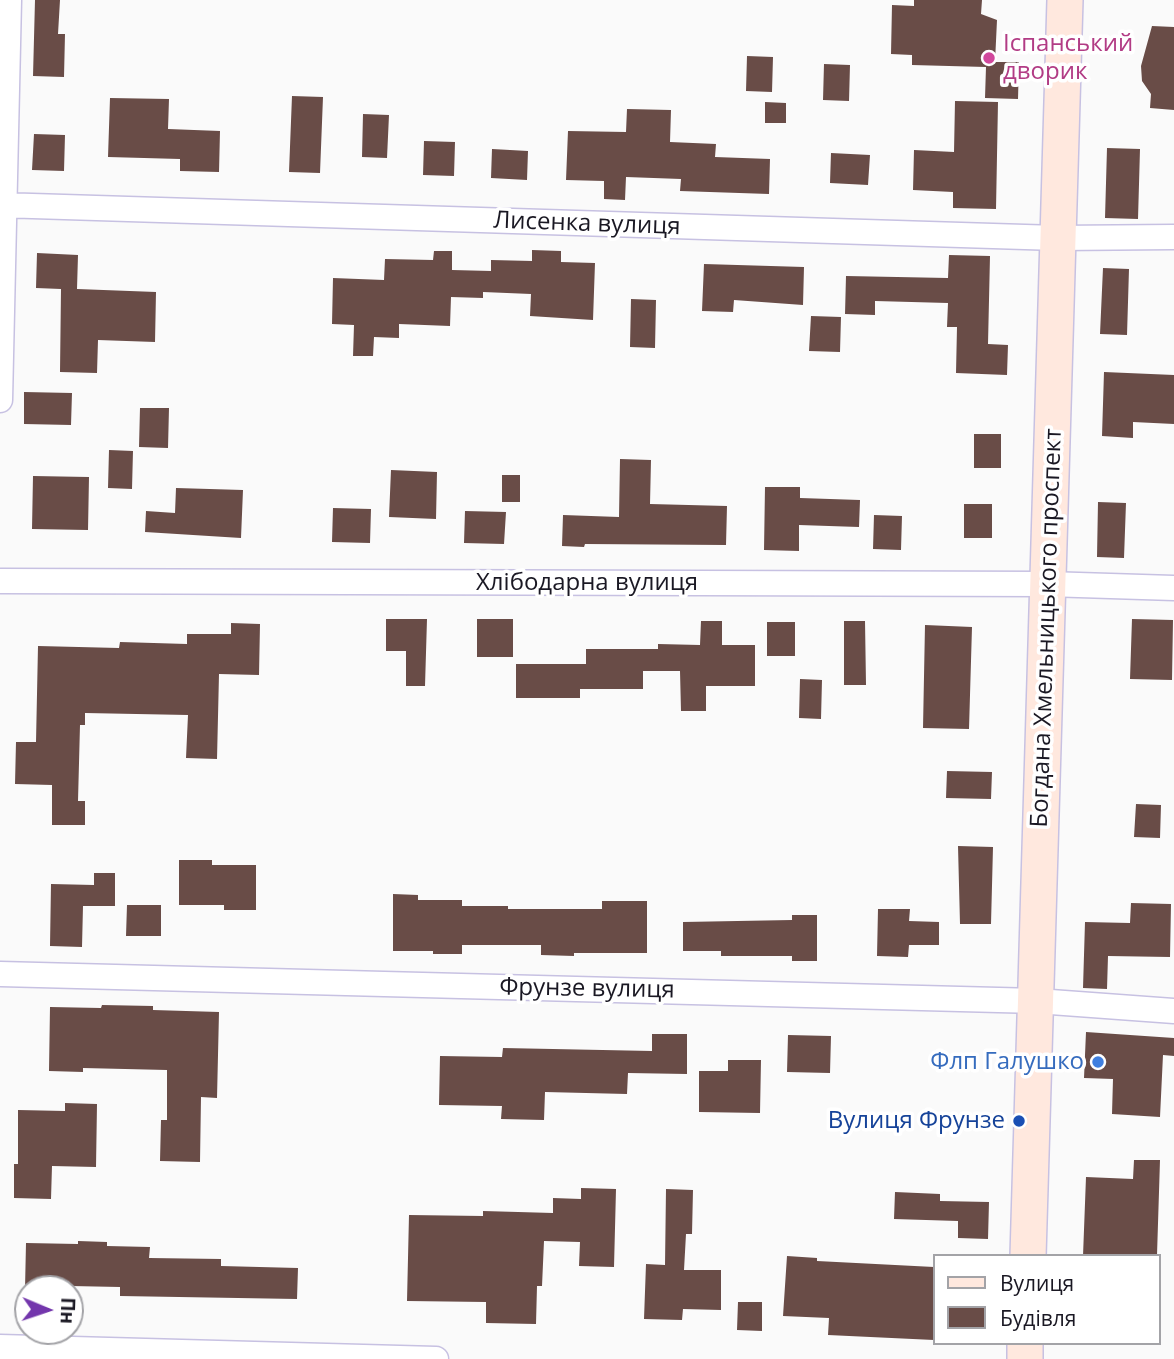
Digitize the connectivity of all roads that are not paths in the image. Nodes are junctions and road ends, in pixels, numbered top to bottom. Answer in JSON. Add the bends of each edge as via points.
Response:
{"nodes":[{"id":1,"x":9,"y":0,"type":"edge"},
{"id":2,"x":1065,"y":0,"type":"edge"},
{"id":3,"x":2,"y":206,"type":"edge"},
{"id":4,"x":1174,"y":237,"type":"edge"},
{"id":5,"x":1057,"y":238,"type":"junction"},
{"id":6,"x":0,"y":400,"type":"edge"},
{"id":7,"x":0,"y":581,"type":"edge"},
{"id":8,"x":1047,"y":584,"type":"junction"},
{"id":9,"x":1174,"y":589,"type":"edge"},
{"id":10,"x":0,"y":974,"type":"edge"},
{"id":11,"x":1037,"y":1001,"type":"junction"},
{"id":12,"x":1174,"y":1011,"type":"edge"},
{"id":13,"x":1028,"y":1254,"type":"edge"},
{"id":14,"x":0,"y":1348,"type":"edge"},
{"id":15,"x":436,"y":1359,"type":"edge"}],
"edges":[{"from":1,"to":3,"type":"street"},
{"from":2,"to":5,"type":"main road","name":"Богдана Хмельницького проспект"},
{"from":3,"to":5,"type":"street","name":"Лисенка вулиця"},
{"from":3,"to":6,"type":"street"},
{"from":4,"to":5,"type":"street","name":"Лисенка вулиця"},
{"from":5,"to":8,"type":"main road","name":"Богдана Хмельницького проспект"},
{"from":7,"to":8,"type":"street","name":"Хлібодарна вулиця"},
{"from":8,"to":9,"type":"street","name":"Хлібодарна вулиця"},
{"from":8,"to":11,"type":"main road","name":"Богдана Хмельницького проспект"},
{"from":10,"to":11,"type":"street","name":"Фрунзе вулиця"},
{"from":11,"to":12,"type":"street","name":"Фрунзе вулиця"},
{"from":11,"to":13,"type":"main road","name":"Богдана Хмельницького проспект"},
{"from":14,"to":15,"type":"street"}]}
